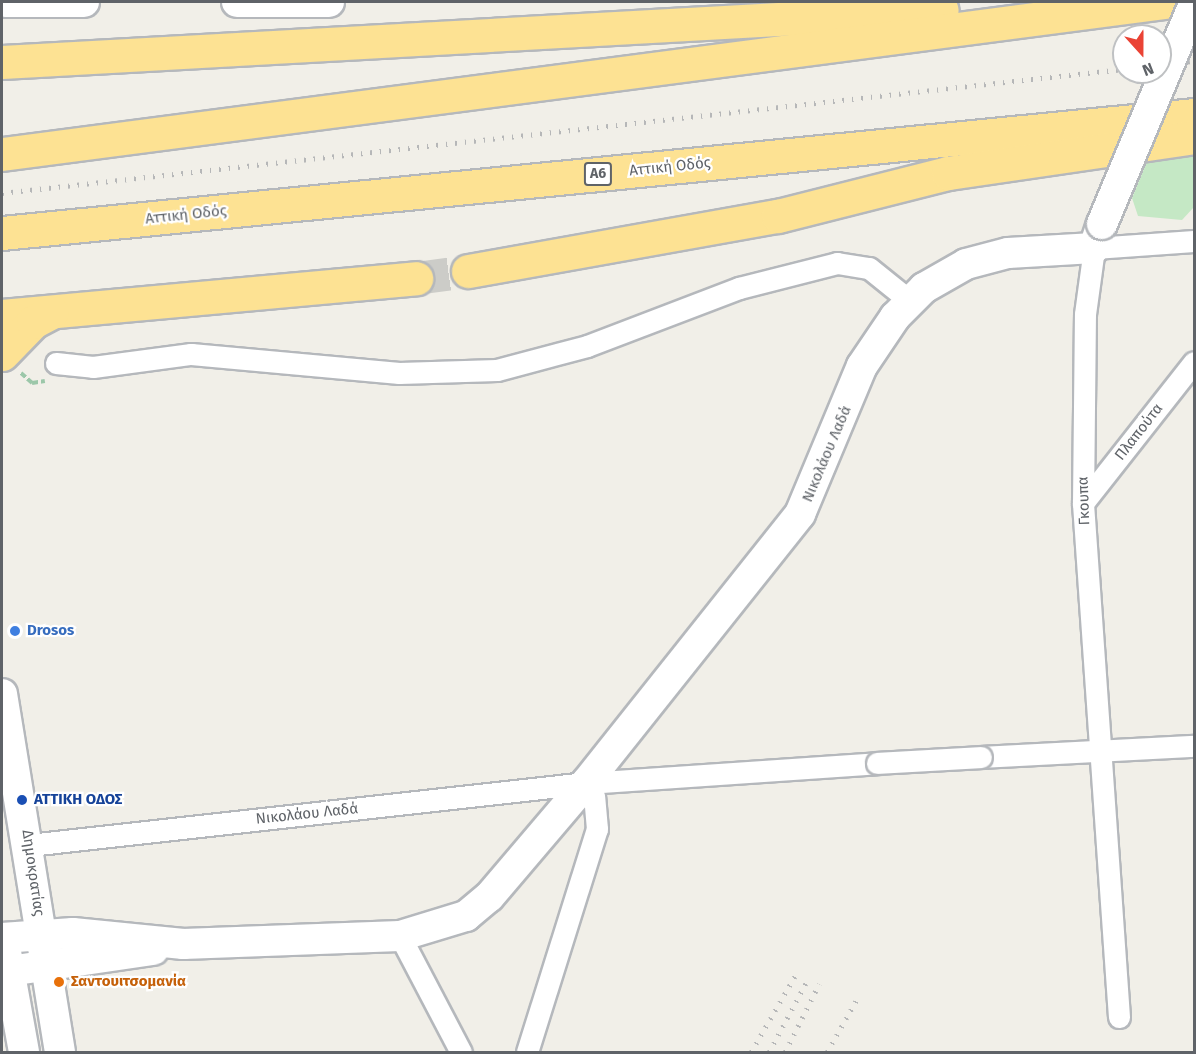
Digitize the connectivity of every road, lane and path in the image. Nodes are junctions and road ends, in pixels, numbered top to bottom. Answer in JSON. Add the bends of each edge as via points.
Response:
{"nodes":[{"id":1,"x":5,"y":2,"type":"edge"},
{"id":2,"x":84,"y":2,"type":"edge"},
{"id":3,"x":237,"y":2,"type":"edge"},
{"id":4,"x":329,"y":2,"type":"edge"},
{"id":5,"x":1004,"y":2,"type":"edge"},
{"id":6,"x":1165,"y":2,"type":"edge"},
{"id":7,"x":1194,"y":4,"type":"edge"},
{"id":8,"x":2,"y":52,"type":"edge"},
{"id":9,"x":46,"y":58,"type":"junction"},
{"id":10,"x":2,"y":62,"type":"edge"},
{"id":11,"x":1194,"y":114,"type":"edge"},
{"id":12,"x":1194,"y":137,"type":"edge"},
{"id":13,"x":2,"y":154,"type":"edge"},
{"id":14,"x":2,"y":233,"type":"edge"},
{"id":15,"x":1098,"y":236,"type":"junction"},
{"id":16,"x":1194,"y":241,"type":"edge"},
{"id":17,"x":468,"y":271,"type":"tunnel mouth"},
{"id":18,"x":416,"y":278,"type":"tunnel mouth"},
{"id":19,"x":910,"y":301,"type":"junction"},
{"id":20,"x":59,"y":309,"type":"junction"},
{"id":21,"x":2,"y":316,"type":"edge"},
{"id":22,"x":2,"y":354,"type":"edge"},
{"id":23,"x":1194,"y":362,"type":"edge"},
{"id":24,"x":56,"y":363,"type":"dead end"},
{"id":25,"x":1083,"y":503,"type":"junction"},
{"id":26,"x":2,"y":694,"type":"edge"},
{"id":27,"x":1194,"y":746,"type":"edge"},
{"id":28,"x":1100,"y":751,"type":"junction"},
{"id":29,"x":586,"y":783,"type":"junction"},
{"id":30,"x":29,"y":845,"type":"junction"},
{"id":31,"x":2,"y":934,"type":"edge"},
{"id":32,"x":42,"y":934,"type":"junction"},
{"id":33,"x":400,"y":936,"type":"junction"},
{"id":34,"x":183,"y":944,"type":"junction"},
{"id":35,"x":48,"y":968,"type":"junction"},
{"id":36,"x":5,"y":972,"type":"edge"},
{"id":37,"x":1119,"y":1017,"type":"dead end"},
{"id":38,"x":24,"y":1053,"type":"edge"},
{"id":39,"x":60,"y":1053,"type":"edge"},
{"id":40,"x":461,"y":1053,"type":"edge"},
{"id":41,"x":527,"y":1053,"type":"edge"}],
"edges":[{"from":1,"to":2,"type":"street"},
{"from":3,"to":4,"type":"street"},
{"from":5,"to":9,"type":"highway","via":[[741,25]]},
{"from":6,"to":13,"type":"highway"},
{"from":7,"to":15,"type":"street","name":"Γκουπα","bridge":true},
{"from":8,"to":9,"type":"highway"},
{"from":9,"to":10,"type":"highway"},
{"from":11,"to":14,"type":"highway","name":"Αττική Οδός","number":"Α6"},
{"from":12,"to":17,"type":"highway","via":[[948,173],[778,216]]},
{"from":15,"to":16,"type":"street"},
{"from":15,"to":19,"type":"street","name":"Νικολάου Λαδά","via":[[988,257],[950,271]]},
{"from":15,"to":25,"type":"street","name":"Γκουπα","via":[[1085,314]]},
{"from":18,"to":20,"type":"highway"},
{"from":19,"to":24,"type":"street","via":[[869,268],[837,263],[739,288],[587,346],[497,370],[399,373],[191,354],[93,367]]},
{"from":19,"to":29,"type":"street","name":"Νικολάου Λαδά","via":[[862,366],[800,514]]},
{"from":20,"to":21,"type":"highway"},
{"from":20,"to":22,"type":"highway","via":[[33,322]]},
{"from":23,"to":25,"type":"street","name":"Πλαπούτα"},
{"from":25,"to":28,"type":"street","name":"Γκουπα"},
{"from":26,"to":30,"type":"street","name":"Δημοκρατίας"},
{"from":27,"to":28,"type":"street","name":"Νικολάου Λαδά"},
{"from":28,"to":29,"type":"street","name":"Νικολάου Λαδά","bridge":true},
{"from":28,"to":37,"type":"street","name":"Γκουπα"},
{"from":29,"to":30,"type":"street","name":"Νικολάου Λαδά"},
{"from":29,"to":33,"type":"street","name":"Νικολάου Λαδά","via":[[476,909],[445,926]]},
{"from":29,"to":41,"type":"street","via":[[596,804],[597,829]]},
{"from":30,"to":32,"type":"street","name":"Δημοκρατίας"},
{"from":31,"to":32,"type":"street","name":"Νικολάου Λαδά"},
{"from":31,"to":36,"type":"street"},
{"from":32,"to":34,"type":"street","name":"Νικολάου Λαδά"},
{"from":32,"to":35,"type":"street","name":"Δημοκρατίας"},
{"from":33,"to":34,"type":"street","name":"Νικολάου Λαδά"},
{"from":33,"to":40,"type":"street"},
{"from":34,"to":35,"type":"street","name":"Νικολάου Λαδά"},
{"from":35,"to":36,"type":"street","name":"Νικολάου Λαδά"},
{"from":35,"to":39,"type":"street","name":"Δημοκρατίας"},
{"from":36,"to":38,"type":"street"}]}
